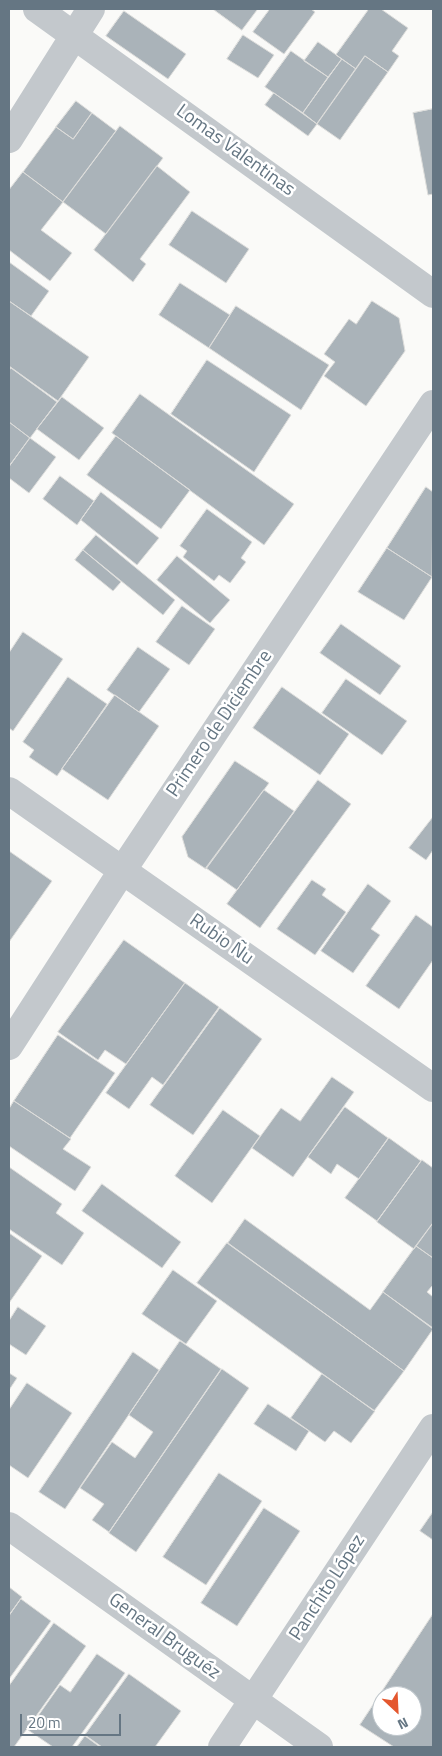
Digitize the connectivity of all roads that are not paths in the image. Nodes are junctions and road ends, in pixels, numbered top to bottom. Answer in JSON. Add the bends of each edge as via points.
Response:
{"nodes":[{"id":1,"x":37,"y":9,"type":"edge"},
{"id":2,"x":91,"y":9,"type":"edge"},
{"id":3,"x":74,"y":36,"type":"junction"},
{"id":4,"x":9,"y":139,"type":"edge"},
{"id":5,"x":433,"y":294,"type":"edge"},
{"id":6,"x":433,"y":404,"type":"edge"},
{"id":7,"x":9,"y":791,"type":"edge"},
{"id":8,"x":122,"y":871,"type":"junction"},
{"id":9,"x":9,"y":1046,"type":"edge"},
{"id":10,"x":433,"y":1088,"type":"edge"},
{"id":11,"x":433,"y":1428,"type":"edge"},
{"id":12,"x":9,"y":1526,"type":"edge"},
{"id":13,"x":253,"y":1701,"type":"junction"},
{"id":14,"x":222,"y":1747,"type":"edge"},
{"id":15,"x":319,"y":1747,"type":"edge"}],
"edges":[{"from":1,"to":3,"type":"street","name":"Lomas Valentinas"},
{"from":2,"to":3,"type":"street"},
{"from":3,"to":4,"type":"street"},
{"from":3,"to":5,"type":"street","name":"Lomas Valentinas"},
{"from":6,"to":8,"type":"street","name":"Primero de Diciembre"},
{"from":7,"to":8,"type":"street","name":"Rubio Ñu"},
{"from":8,"to":9,"type":"street","name":"Primero de Diciembre"},
{"from":8,"to":10,"type":"street","name":"Rubio Ñu"},
{"from":11,"to":13,"type":"street","name":"Panchito López"},
{"from":12,"to":13,"type":"street","name":"General Bruguéz"},
{"from":13,"to":14,"type":"street","name":"Panchito López"},
{"from":13,"to":15,"type":"street","name":"General Bruguéz"}]}
